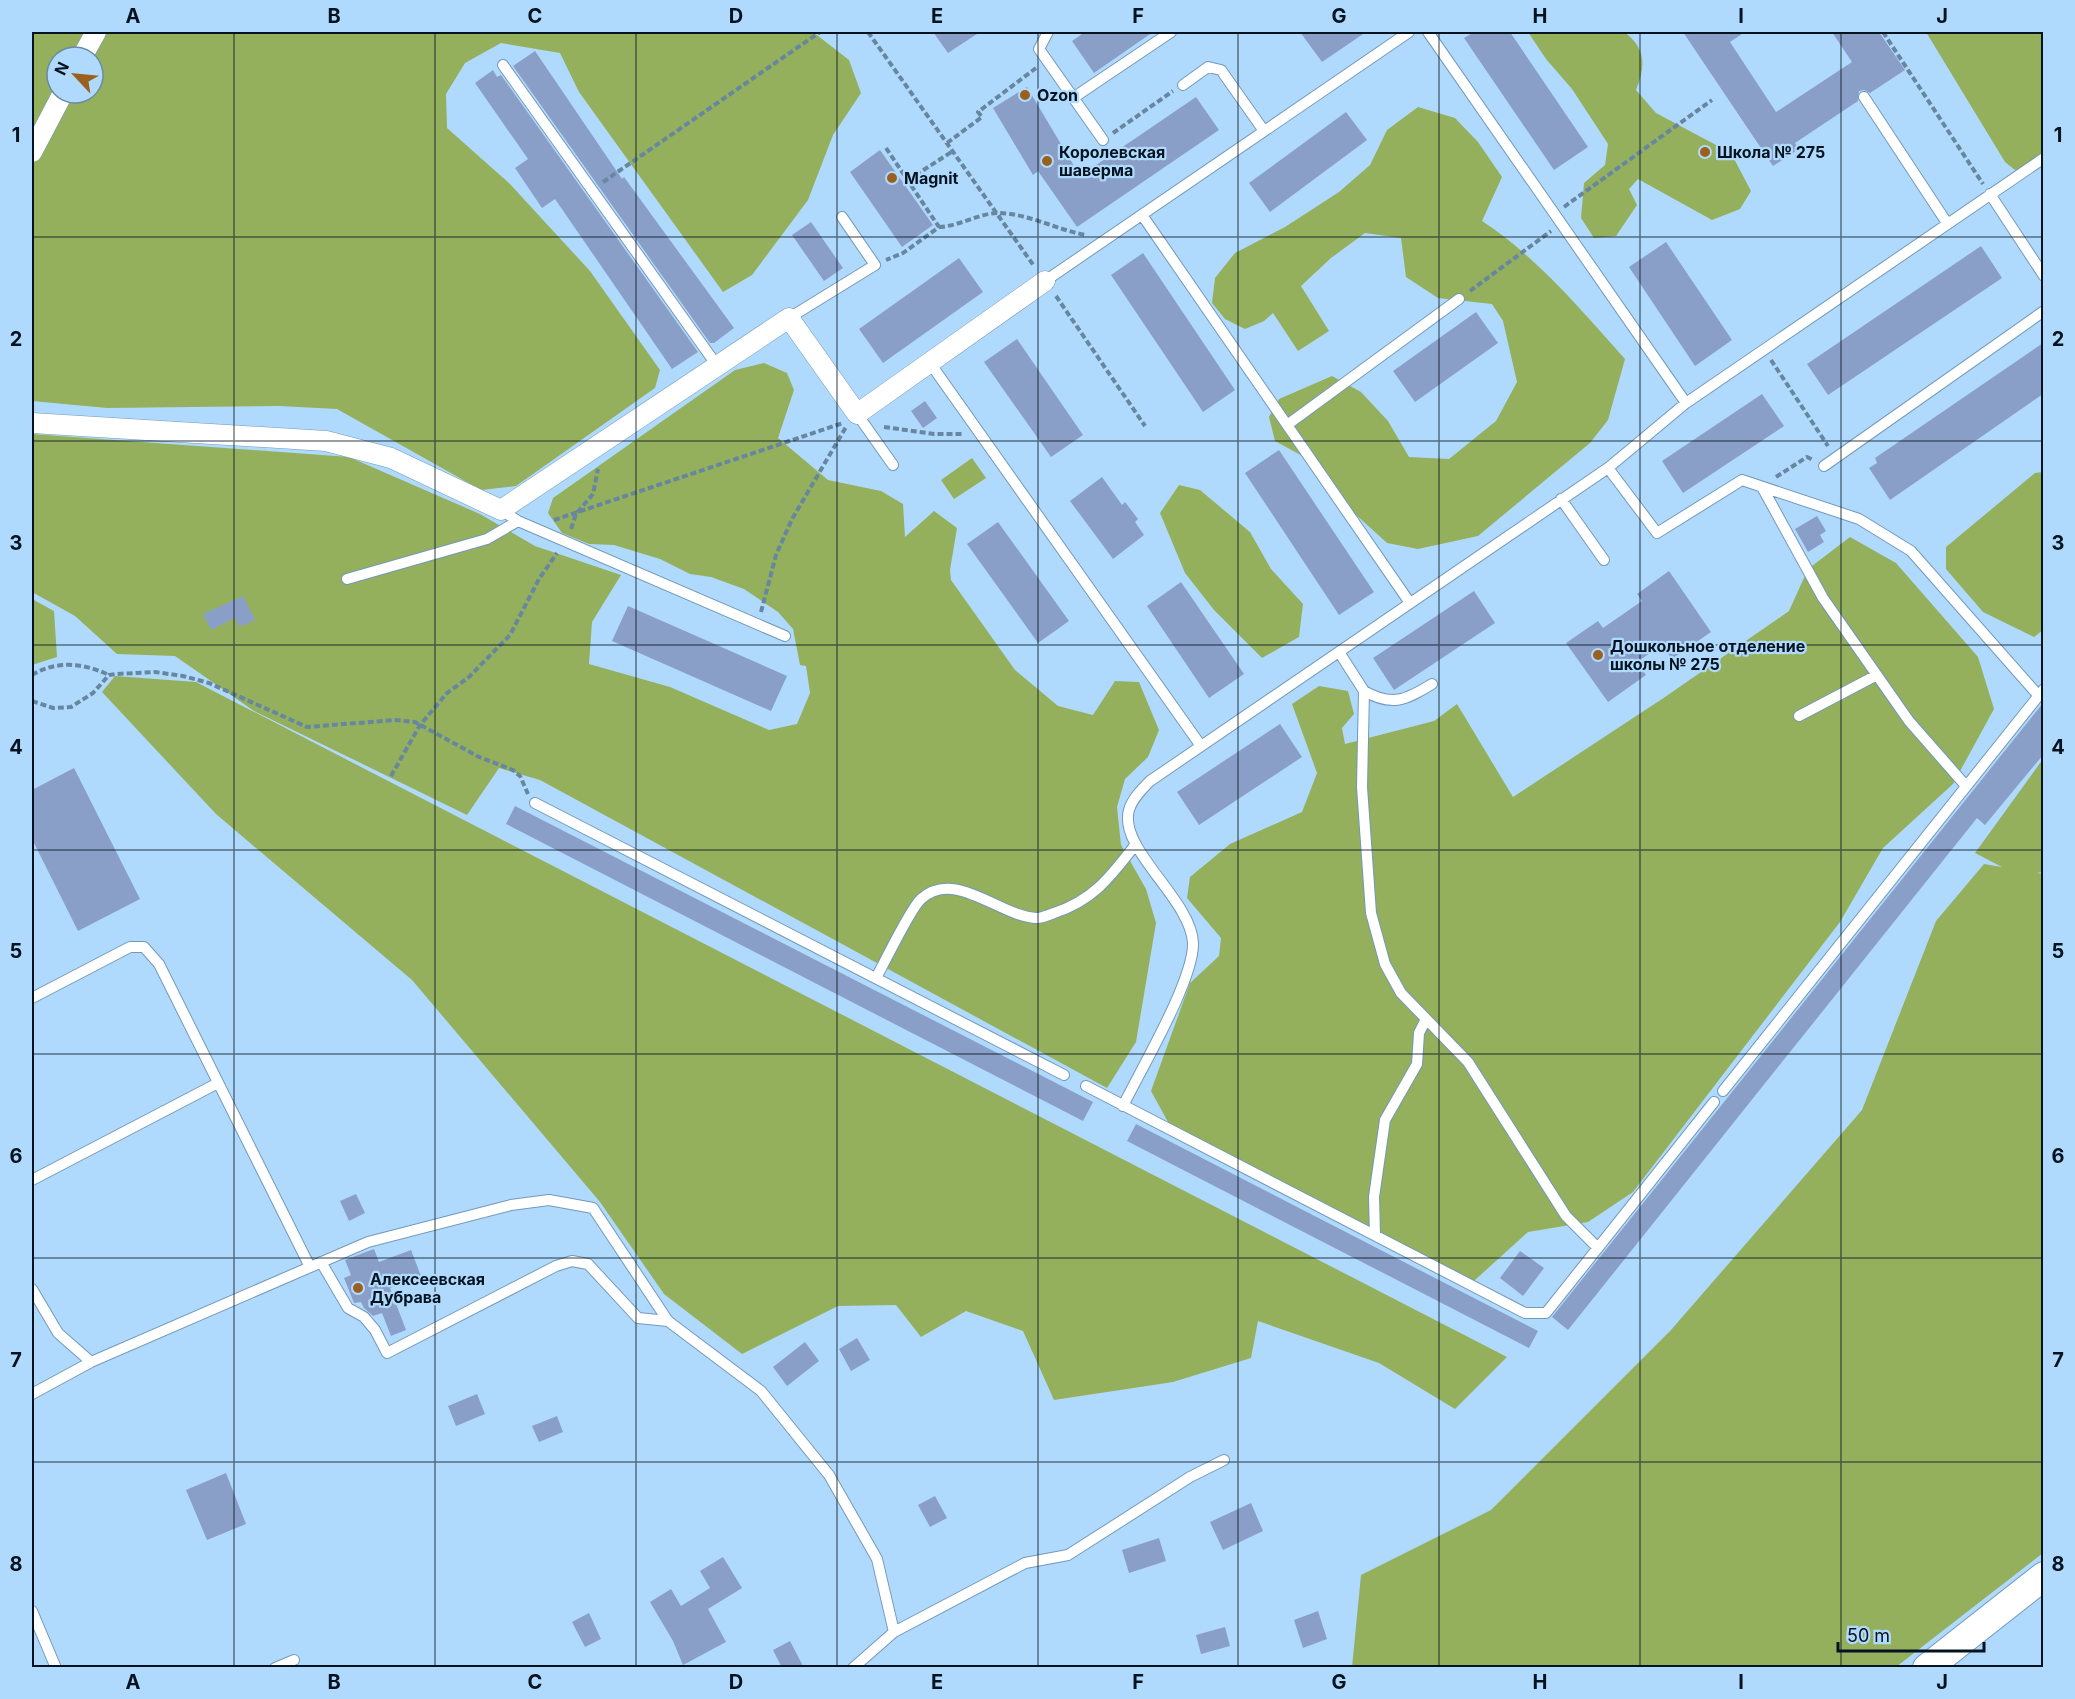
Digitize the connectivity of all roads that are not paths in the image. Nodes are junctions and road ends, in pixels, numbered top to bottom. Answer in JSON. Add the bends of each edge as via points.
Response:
{"nodes":[{"id":1,"x":1048,"y":32,"type":"edge"},
{"id":2,"x":1171,"y":32,"type":"edge"},
{"id":3,"x":1409,"y":32,"type":"edge"},
{"id":4,"x":1428,"y":32,"type":"edge"},
{"id":5,"x":503,"y":65,"type":"dead end"},
{"id":6,"x":1184,"y":85,"type":"road end"},
{"id":7,"x":1864,"y":97,"type":"dead end"},
{"id":8,"x":1073,"y":98,"type":"junction"},
{"id":9,"x":57,"y":105,"type":"edge"},
{"id":10,"x":1264,"y":131,"type":"junction"},
{"id":11,"x":1102,"y":141,"type":"road end"},
{"id":12,"x":32,"y":152,"type":"edge"},
{"id":13,"x":2043,"y":158,"type":"edge"},
{"id":14,"x":1990,"y":195,"type":"junction"},
{"id":15,"x":1142,"y":215,"type":"junction"},
{"id":16,"x":842,"y":217,"type":"dead end"},
{"id":17,"x":1947,"y":223,"type":"junction"},
{"id":18,"x":2043,"y":276,"type":"edge"},
{"id":19,"x":1045,"y":281,"type":"joint"},
{"id":20,"x":1459,"y":299,"type":"road end"},
{"id":21,"x":2043,"y":311,"type":"edge"},
{"id":22,"x":789,"y":318,"type":"junction"},
{"id":23,"x":930,"y":363,"type":"junction"},
{"id":24,"x":717,"y":368,"type":"junction"},
{"id":25,"x":1686,"y":403,"type":"junction"},
{"id":26,"x":861,"y":419,"type":"junction"},
{"id":27,"x":32,"y":423,"type":"edge"},
{"id":28,"x":1287,"y":425,"type":"junction"},
{"id":29,"x":893,"y":465,"type":"dead end"},
{"id":30,"x":1824,"y":466,"type":"road end"},
{"id":31,"x":1608,"y":468,"type":"junction"},
{"id":32,"x":1762,"y":487,"type":"junction"},
{"id":33,"x":1561,"y":499,"type":"junction"},
{"id":34,"x":501,"y":510,"type":"junction"},
{"id":35,"x":518,"y":521,"type":"junction"},
{"id":36,"x":1604,"y":560,"type":"dead end"},
{"id":37,"x":347,"y":579,"type":"dead end"},
{"id":38,"x":1410,"y":603,"type":"junction"},
{"id":39,"x":785,"y":636,"type":"dead end"},
{"id":40,"x":1339,"y":652,"type":"junction"},
{"id":41,"x":1877,"y":675,"type":"junction"},
{"id":42,"x":1432,"y":684,"type":"dead end"},
{"id":43,"x":1364,"y":691,"type":"junction"},
{"id":44,"x":2041,"y":692,"type":"edge"},
{"id":45,"x":1799,"y":717,"type":"dead end"},
{"id":46,"x":1201,"y":746,"type":"junction"},
{"id":47,"x":1966,"y":786,"type":"junction"},
{"id":48,"x":535,"y":803,"type":"road end"},
{"id":49,"x":1136,"y":844,"type":"junction"},
{"id":50,"x":876,"y":978,"type":"junction"},
{"id":51,"x":32,"y":998,"type":"edge"},
{"id":52,"x":1426,"y":1019,"type":"junction"},
{"id":53,"x":1064,"y":1075,"type":"dead end"},
{"id":54,"x":218,"y":1083,"type":"junction"},
{"id":55,"x":1086,"y":1086,"type":"dead end"},
{"id":56,"x":1723,"y":1091,"type":"dead end"},
{"id":57,"x":1714,"y":1102,"type":"dead end"},
{"id":58,"x":1123,"y":1106,"type":"junction"},
{"id":59,"x":32,"y":1180,"type":"edge"},
{"id":60,"x":1375,"y":1235,"type":"junction"},
{"id":61,"x":1598,"y":1248,"type":"junction"},
{"id":62,"x":321,"y":1262,"type":"junction"},
{"id":63,"x":310,"y":1267,"type":"junction"},
{"id":64,"x":32,"y":1290,"type":"edge"},
{"id":65,"x":668,"y":1321,"type":"junction"},
{"id":66,"x":91,"y":1362,"type":"junction"},
{"id":67,"x":32,"y":1394,"type":"edge"},
{"id":68,"x":1224,"y":1460,"type":"dead end"},
{"id":69,"x":2043,"y":1576,"type":"edge"},
{"id":70,"x":32,"y":1611,"type":"edge"},
{"id":71,"x":894,"y":1632,"type":"junction"},
{"id":72,"x":294,"y":1660,"type":"dead end"},
{"id":73,"x":56,"y":1668,"type":"edge"},
{"id":74,"x":275,"y":1668,"type":"edge"},
{"id":75,"x":853,"y":1668,"type":"edge"},
{"id":76,"x":1927,"y":1668,"type":"edge"}],
"edges":[{"from":1,"to":8,"type":"lane","via":[[1039,49]]},
{"from":2,"to":8,"type":"lane"},
{"from":3,"to":10,"type":"lane"},
{"from":4,"to":25,"type":"lane"},
{"from":5,"to":24,"type":"lane"},
{"from":6,"to":10,"type":"lane","via":[[1208,67],[1221,70]]},
{"from":7,"to":17,"type":"lane"},
{"from":8,"to":11,"type":"lane"},
{"from":9,"to":12,"type":"street"},
{"from":10,"to":15,"type":"lane"},
{"from":13,"to":14,"type":"lane"},
{"from":14,"to":17,"type":"lane"},
{"from":14,"to":18,"type":"lane"},
{"from":15,"to":19,"type":"lane"},
{"from":15,"to":28,"type":"lane"},
{"from":16,"to":22,"type":"lane","via":[[874,265]]},
{"from":17,"to":25,"type":"lane"},
{"from":19,"to":23,"type":"street"},
{"from":20,"to":28,"type":"lane"},
{"from":21,"to":30,"type":"lane"},
{"from":22,"to":24,"type":"street"},
{"from":22,"to":26,"type":"street"},
{"from":23,"to":26,"type":"street"},
{"from":23,"to":46,"type":"lane"},
{"from":24,"to":34,"type":"street"},
{"from":25,"to":31,"type":"lane"},
{"from":26,"to":29,"type":"lane"},
{"from":27,"to":34,"type":"street","via":[[326,441],[391,458]]},
{"from":28,"to":38,"type":"lane"},
{"from":31,"to":32,"type":"lane","via":[[1657,533],[1742,480]]},
{"from":31,"to":33,"type":"lane"},
{"from":32,"to":41,"type":"lane","via":[[1823,598]]},
{"from":32,"to":44,"type":"lane","via":[[1859,519],[1911,551]]},
{"from":33,"to":36,"type":"lane"},
{"from":33,"to":38,"type":"lane"},
{"from":34,"to":35,"type":"lane"},
{"from":35,"to":37,"type":"lane","via":[[487,539]]},
{"from":35,"to":39,"type":"lane"},
{"from":38,"to":40,"type":"lane"},
{"from":40,"to":43,"type":"lane"},
{"from":40,"to":46,"type":"lane"},
{"from":41,"to":45,"type":"lane"},
{"from":41,"to":47,"type":"lane","via":[[1909,721]]},
{"from":42,"to":43,"type":"lane","via":[[1411,697],[1395,701],[1381,700]]},
{"from":43,"to":52,"type":"lane","via":[[1362,787],[1371,913],[1385,964],[1401,993]]},
{"from":44,"to":47,"type":"lane"},
{"from":46,"to":49,"type":"lane","via":[[1150,781],[1136,797],[1129,810],[1128,828]]},
{"from":47,"to":56,"type":"lane"},
{"from":48,"to":50,"type":"lane"},
{"from":49,"to":50,"type":"lane","via":[[1088,899],[1038,919],[1015,915],[953,888],[933,891],[920,899]]},
{"from":49,"to":58,"type":"lane","via":[[1186,917],[1193,942],[1178,995]]},
{"from":50,"to":53,"type":"lane"},
{"from":51,"to":54,"type":"lane","via":[[130,947],[144,947],[159,964]]},
{"from":52,"to":60,"type":"lane","via":[[1419,1033],[1417,1064],[1385,1120],[1374,1197]]},
{"from":52,"to":61,"type":"lane","via":[[1468,1062],[1566,1216]]},
{"from":54,"to":59,"type":"lane"},
{"from":54,"to":63,"type":"lane"},
{"from":55,"to":58,"type":"lane"},
{"from":57,"to":61,"type":"lane"},
{"from":58,"to":60,"type":"lane"},
{"from":60,"to":61,"type":"lane","via":[[1525,1313],[1546,1313]]},
{"from":62,"to":63,"type":"lane"},
{"from":62,"to":65,"type":"lane","via":[[368,1242],[511,1205],[549,1200],[593,1208]]},
{"from":62,"to":65,"type":"lane","via":[[348,1308],[364,1317],[387,1353],[572,1261],[588,1264],[638,1318]]},
{"from":63,"to":66,"type":"lane"},
{"from":64,"to":66,"type":"lane","via":[[58,1333]]},
{"from":65,"to":71,"type":"lane","via":[[761,1391],[829,1475],[877,1560]]},
{"from":66,"to":67,"type":"lane"},
{"from":68,"to":71,"type":"lane","via":[[1190,1477],[1068,1555],[1025,1563]]},
{"from":69,"to":76,"type":"street"},
{"from":70,"to":73,"type":"lane"},
{"from":71,"to":75,"type":"lane"},
{"from":72,"to":74,"type":"lane"}]}
